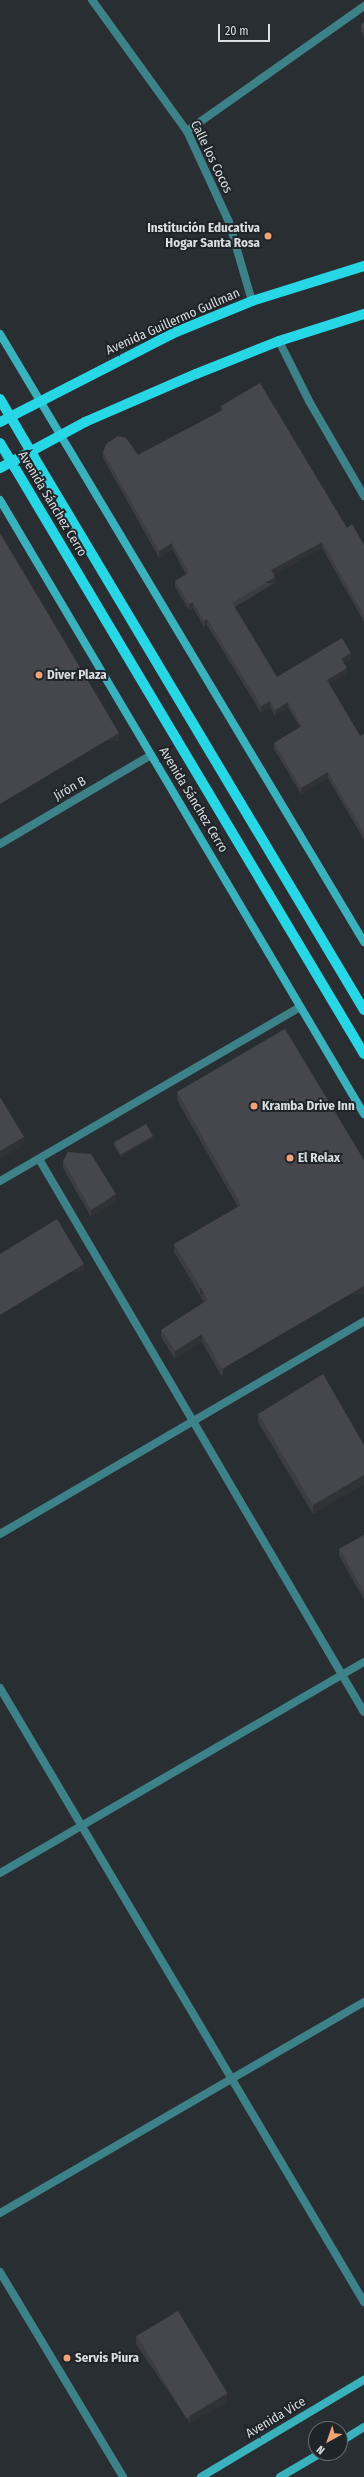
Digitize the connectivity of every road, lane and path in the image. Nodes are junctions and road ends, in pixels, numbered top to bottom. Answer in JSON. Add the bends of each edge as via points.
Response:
{"nodes":[{"id":1,"x":92,"y":0,"type":"edge"},
{"id":2,"x":364,"y":6,"type":"edge"},
{"id":3,"x":187,"y":131,"type":"junction"},
{"id":4,"x":364,"y":266,"type":"edge"},
{"id":5,"x":252,"y":301,"type":"junction"},
{"id":6,"x":364,"y":314,"type":"edge"},
{"id":7,"x":0,"y":334,"type":"edge"},
{"id":8,"x":279,"y":341,"type":"junction"},
{"id":9,"x":0,"y":399,"type":"edge"},
{"id":10,"x":39,"y":401,"type":"junction"},
{"id":11,"x":0,"y":422,"type":"edge"},
{"id":12,"x":58,"y":435,"type":"junction"},
{"id":13,"x":0,"y":443,"type":"edge"},
{"id":14,"x":0,"y":468,"type":"edge"},
{"id":15,"x":364,"y":496,"type":"edge"},
{"id":16,"x":0,"y":500,"type":"edge"},
{"id":17,"x":151,"y":755,"type":"junction"},
{"id":18,"x":0,"y":844,"type":"edge"},
{"id":19,"x":364,"y":942,"type":"edge"},
{"id":20,"x":300,"y":1007,"type":"junction"},
{"id":21,"x":364,"y":1010,"type":"edge"},
{"id":22,"x":364,"y":1054,"type":"edge"},
{"id":23,"x":364,"y":1114,"type":"edge"},
{"id":24,"x":39,"y":1159,"type":"junction"},
{"id":25,"x":0,"y":1181,"type":"edge"},
{"id":26,"x":364,"y":1321,"type":"edge"},
{"id":27,"x":193,"y":1421,"type":"junction"},
{"id":28,"x":0,"y":1534,"type":"edge"},
{"id":29,"x":364,"y":1662,"type":"edge"},
{"id":30,"x":342,"y":1675,"type":"junction"},
{"id":31,"x":0,"y":1688,"type":"edge"},
{"id":32,"x":364,"y":1712,"type":"edge"},
{"id":33,"x":82,"y":1826,"type":"junction"},
{"id":34,"x":0,"y":1873,"type":"edge"},
{"id":35,"x":364,"y":2002,"type":"edge"},
{"id":36,"x":232,"y":2079,"type":"junction"},
{"id":37,"x":0,"y":2213,"type":"edge"},
{"id":38,"x":0,"y":2272,"type":"edge"},
{"id":39,"x":364,"y":2302,"type":"edge"},
{"id":40,"x":364,"y":2380,"type":"edge"},
{"id":41,"x":364,"y":2428,"type":"edge"},
{"id":42,"x":348,"y":2437,"type":"edge"},
{"id":43,"x":308,"y":2461,"type":"edge"},
{"id":44,"x":123,"y":2477,"type":"edge"},
{"id":45,"x":201,"y":2477,"type":"edge"},
{"id":46,"x":280,"y":2477,"type":"edge"}],
"edges":[{"from":1,"to":3,"type":"street","name":"Calle los Cocos"},
{"from":2,"to":3,"type":"street"},
{"from":3,"to":5,"type":"street","name":"Calle los Cocos","via":[[229,222]]},
{"from":4,"to":5,"type":"main road","name":"Avenida Guillermo Gullman"},
{"from":5,"to":10,"type":"main road","name":"Avenida Guillermo Gullman","via":[[176,332]]},
{"from":6,"to":8,"type":"main road"},
{"from":7,"to":10,"type":"main road"},
{"from":8,"to":12,"type":"main road"},
{"from":8,"to":15,"type":"street","via":[[309,402]]},
{"from":9,"to":21,"type":"main road","name":"Avenida Sánchez Cerro","bridge":true},
{"from":10,"to":11,"type":"main road","name":"Avenida Guillermo Gullman"},
{"from":10,"to":12,"type":"main road"},
{"from":12,"to":14,"type":"main road"},
{"from":12,"to":19,"type":"main road"},
{"from":13,"to":22,"type":"main road","name":"Avenida Sánchez Cerro","bridge":true},
{"from":16,"to":17,"type":"main road","name":"Avenida Sánchez Cerro"},
{"from":17,"to":18,"type":"street","name":"Jirón B"},
{"from":17,"to":20,"type":"main road","name":"Avenida Sánchez Cerro"},
{"from":20,"to":23,"type":"main road","name":"Avenida Sánchez Cerro"},
{"from":20,"to":24,"type":"street"},
{"from":24,"to":25,"type":"street"},
{"from":24,"to":27,"type":"street"},
{"from":26,"to":27,"type":"street"},
{"from":27,"to":28,"type":"street"},
{"from":27,"to":30,"type":"street"},
{"from":29,"to":30,"type":"street"},
{"from":30,"to":32,"type":"street"},
{"from":30,"to":33,"type":"street"},
{"from":31,"to":33,"type":"street"},
{"from":33,"to":34,"type":"street"},
{"from":33,"to":36,"type":"street"},
{"from":35,"to":36,"type":"street"},
{"from":36,"to":37,"type":"street"},
{"from":36,"to":39,"type":"street"},
{"from":38,"to":44,"type":"street"},
{"from":40,"to":45,"type":"main road","name":"Avenida Vice"},
{"from":41,"to":42,"type":"main road"},
{"from":43,"to":46,"type":"main road"}]}
